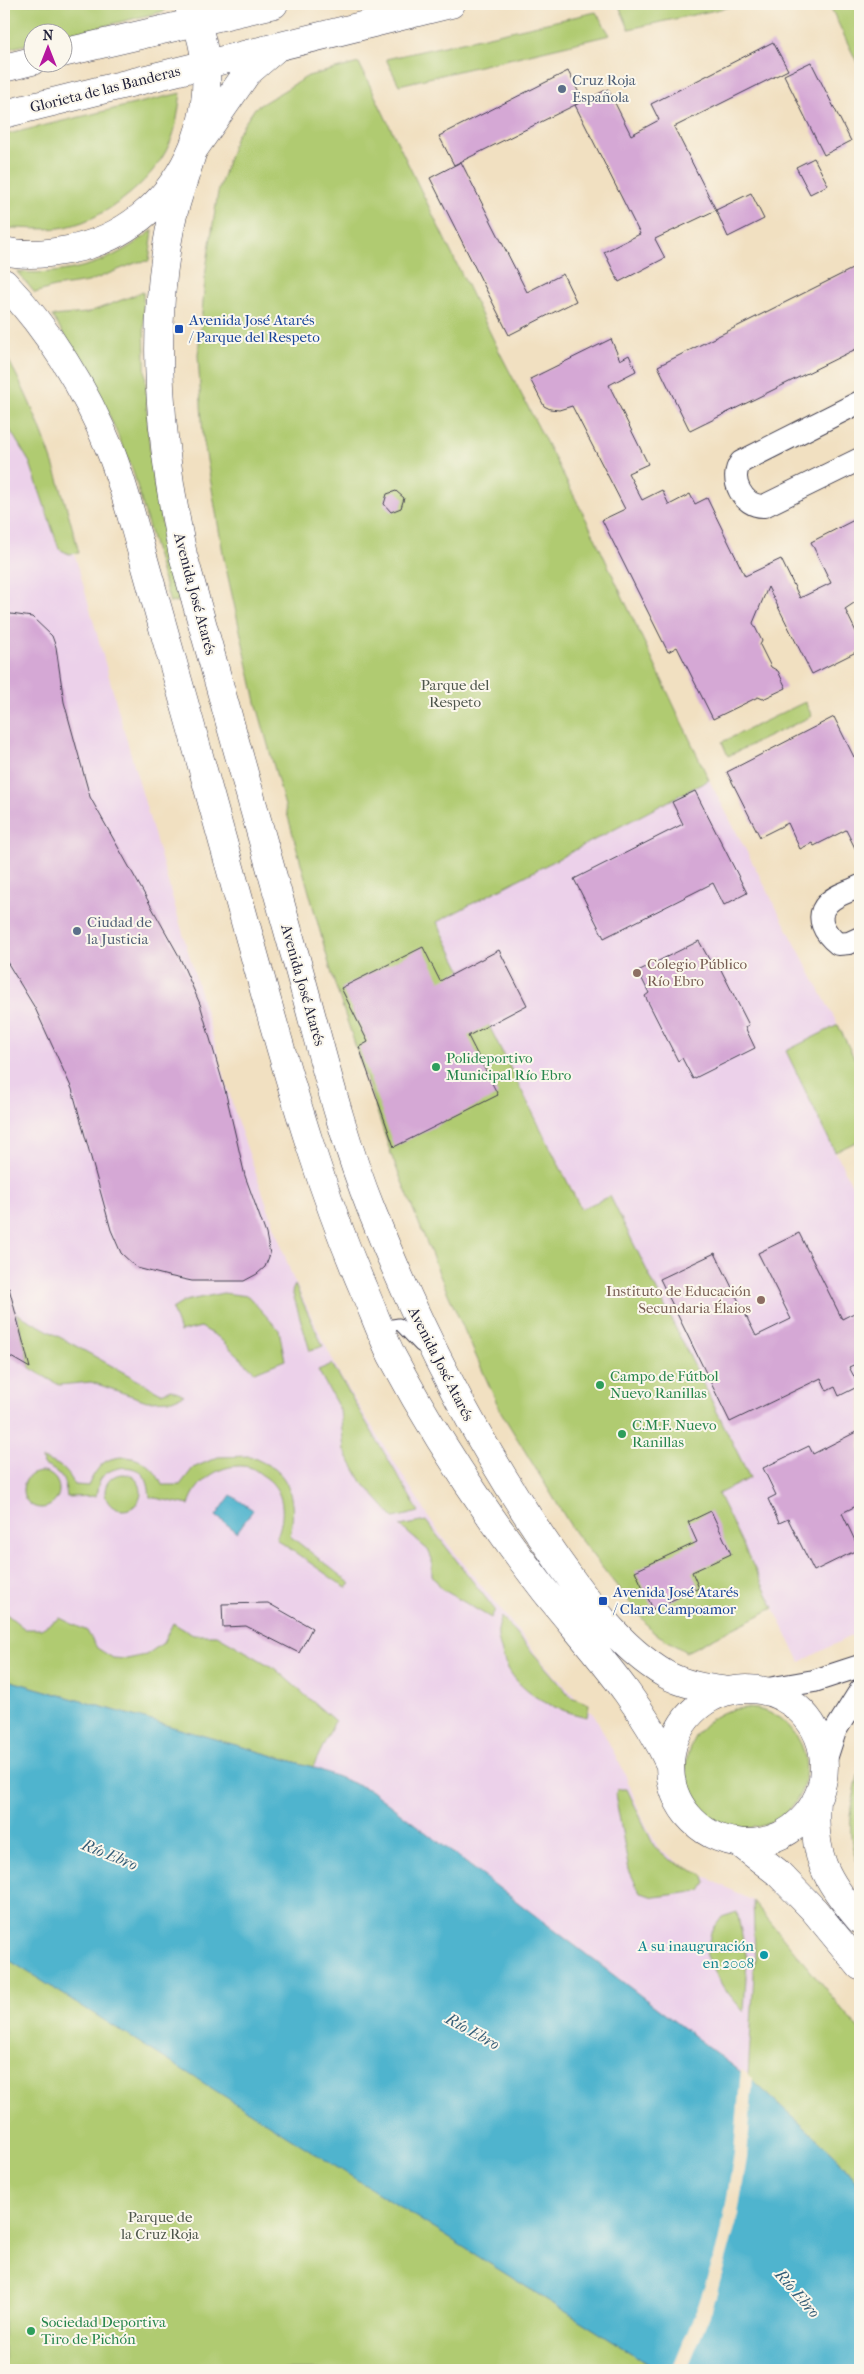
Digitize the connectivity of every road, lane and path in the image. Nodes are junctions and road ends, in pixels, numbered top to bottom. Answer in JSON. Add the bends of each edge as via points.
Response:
{"nodes":[{"id":1,"x":451,"y":4,"type":"edge"},
{"id":2,"x":264,"y":5,"type":"edge"},
{"id":3,"x":192,"y":12,"type":"edge"},
{"id":4,"x":278,"y":46,"type":"junction"},
{"id":5,"x":72,"y":50,"type":"edge"},
{"id":6,"x":22,"y":64,"type":"edge"},
{"id":7,"x":207,"y":64,"type":"junction"},
{"id":8,"x":4,"y":68,"type":"edge"},
{"id":9,"x":4,"y":114,"type":"edge"},
{"id":10,"x":193,"y":150,"type":"junction"},
{"id":11,"x":4,"y":251,"type":"edge"},
{"id":12,"x":4,"y":284,"type":"edge"},
{"id":13,"x":860,"y":402,"type":"edge"},
{"id":14,"x":860,"y":459,"type":"edge"},
{"id":15,"x":860,"y":886,"type":"edge"},
{"id":16,"x":860,"y":938,"type":"edge"},
{"id":17,"x":380,"y":1328,"type":"junction"},
{"id":18,"x":444,"y":1374,"type":"junction"},
{"id":19,"x":860,"y":1666,"type":"edge"},
{"id":20,"x":762,"y":1690,"type":"junction"},
{"id":21,"x":728,"y":1691,"type":"junction"},
{"id":22,"x":860,"y":1691,"type":"edge"},
{"id":23,"x":670,"y":1765,"type":"junction"},
{"id":24,"x":824,"y":1765,"type":"junction"},
{"id":25,"x":816,"y":1800,"type":"junction"},
{"id":26,"x":738,"y":1842,"type":"junction"},
{"id":27,"x":860,"y":1920,"type":"edge"},
{"id":28,"x":860,"y":1966,"type":"edge"}],
"edges":[{"from":1,"to":4,"type":"main road","name":"Glorieta de las Banderas"},
{"from":2,"to":3,"type":"main road"},
{"from":3,"to":5,"type":"main road"},
{"from":3,"to":7,"type":"main road"},
{"from":4,"to":7,"type":"main road","name":"Glorieta de las Banderas"},
{"from":4,"to":10,"type":"main road","via":[[247,73]]},
{"from":6,"to":8,"type":"main road"},
{"from":7,"to":9,"type":"main road","name":"Glorieta de las Banderas"},
{"from":7,"to":10,"type":"main road","via":[[205,108]]},
{"from":10,"to":11,"type":"main road","via":[[162,197],[149,211],[118,233],[83,247],[46,254]]},
{"from":10,"to":18,"type":"main road","name":"Avenida José Atarés","via":[[172,223],[159,330],[163,435],[176,522],[344,1125],[370,1206]]},
{"from":12,"to":17,"type":"main road","via":[[26,308],[72,372],[110,450],[290,1082],[328,1200]]},
{"from":13,"to":14,"type":"street","via":[[741,462],[736,468],[736,476],[748,503],[764,506]]},
{"from":15,"to":16,"type":"street","via":[[828,902],[821,913],[828,936],[838,944]]},
{"from":17,"to":18,"type":"lane","via":[[392,1324],[404,1327]]},
{"from":17,"to":23,"type":"main road","via":[[427,1418],[477,1498],[630,1697],[659,1741]]},
{"from":18,"to":21,"type":"main road","name":"Avenida José Atarés","via":[[529,1519],[594,1609],[639,1655],[662,1672],[688,1684]]},
{"from":19,"to":20,"type":"street","via":[[814,1681]]},
{"from":20,"to":21,"type":"main road"},
{"from":20,"to":24,"type":"main road","via":[[794,1704],[806,1716],[816,1731]]},
{"from":21,"to":23,"type":"main road","via":[[705,1701],[686,1718],[674,1740]]},
{"from":22,"to":24,"type":"street","via":[[836,1731]]},
{"from":23,"to":26,"type":"main road","via":[[678,1802],[689,1817],[720,1838]]},
{"from":24,"to":25,"type":"main road"},
{"from":25,"to":26,"type":"main road","via":[[797,1825],[784,1833],[769,1840]]},
{"from":25,"to":27,"type":"main road","via":[[818,1853],[827,1877]]},
{"from":26,"to":28,"type":"main road","via":[[777,1872],[814,1910]]}]}
